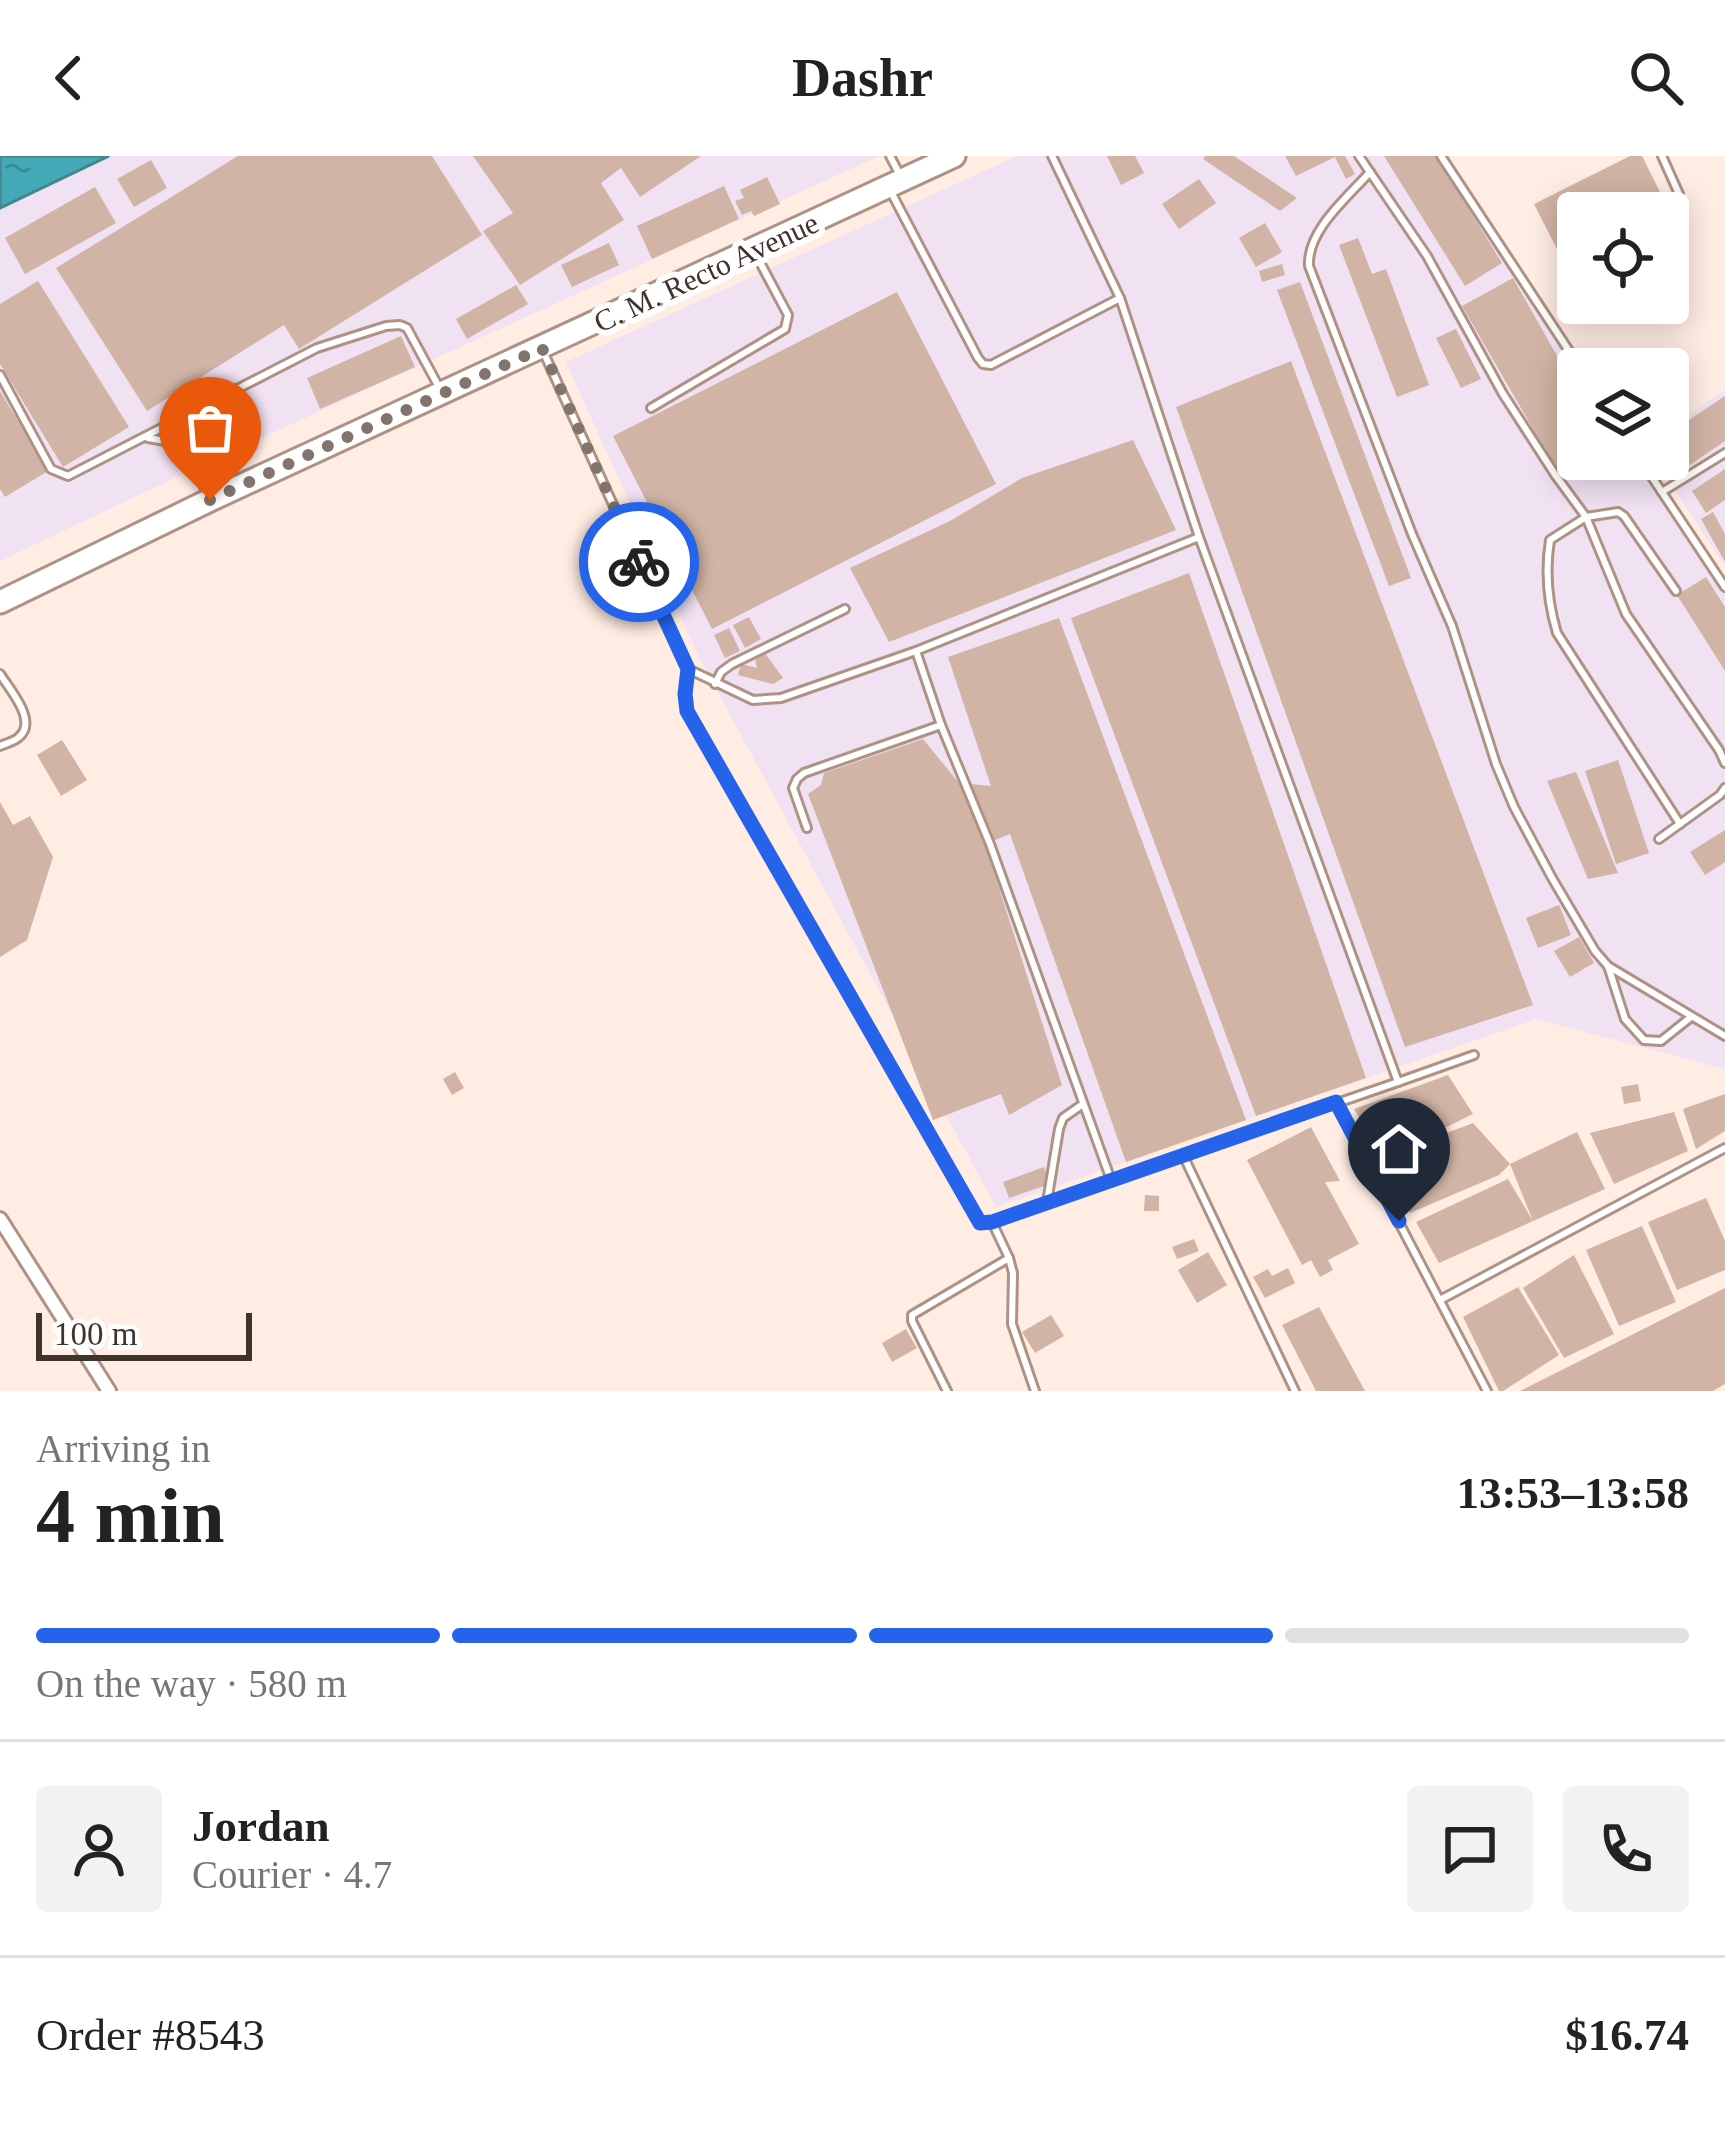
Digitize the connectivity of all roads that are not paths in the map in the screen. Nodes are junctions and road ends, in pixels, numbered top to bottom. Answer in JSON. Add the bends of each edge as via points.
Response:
{"nodes":[{"id":1,"x":890,"y":156,"type":"edge"},
{"id":2,"x":954,"y":156,"type":"edge"},
{"id":3,"x":1052,"y":156,"type":"edge"},
{"id":4,"x":1359,"y":156,"type":"edge"},
{"id":5,"x":1441,"y":156,"type":"edge"},
{"id":6,"x":1662,"y":156,"type":"edge"},
{"id":7,"x":1370,"y":172,"type":"junction"},
{"id":8,"x":896,"y":183,"type":"junction"},
{"id":9,"x":1677,"y":192,"type":"edge"},
{"id":10,"x":754,"y":250,"type":"junction"},
{"id":11,"x":1120,"y":298,"type":"junction"},
{"id":12,"x":542,"y":348,"type":"junction"},
{"id":13,"x":1567,"y":348,"type":"edge"},
{"id":14,"x":0,"y":375,"type":"edge"},
{"id":15,"x":442,"y":393,"type":"junction"},
{"id":16,"x":651,"y":408,"type":"dead end"},
{"id":17,"x":144,"y":438,"type":"junction"},
{"id":18,"x":1725,"y":453,"type":"edge"},
{"id":19,"x":1654,"y":480,"type":"edge"},
{"id":20,"x":1662,"y":492,"type":"junction"},
{"id":21,"x":210,"y":500,"type":"junction"},
{"id":22,"x":1586,"y":517,"type":"junction"},
{"id":23,"x":1198,"y":537,"type":"junction"},
{"id":24,"x":1725,"y":587,"type":"edge"},
{"id":25,"x":1676,"y":591,"type":"dead end"},
{"id":26,"x":0,"y":602,"type":"edge"},
{"id":27,"x":845,"y":608,"type":"dead end"},
{"id":28,"x":916,"y":651,"type":"junction"},
{"id":29,"x":688,"y":669,"type":"junction"},
{"id":30,"x":0,"y":674,"type":"edge"},
{"id":31,"x":716,"y":684,"type":"junction"},
{"id":32,"x":941,"y":725,"type":"junction"},
{"id":33,"x":0,"y":746,"type":"edge"},
{"id":34,"x":1725,"y":763,"type":"edge"},
{"id":35,"x":1725,"y":788,"type":"edge"},
{"id":36,"x":1680,"y":824,"type":"junction"},
{"id":37,"x":807,"y":828,"type":"dead end"},
{"id":38,"x":1659,"y":839,"type":"dead end"},
{"id":39,"x":1608,"y":965,"type":"junction"},
{"id":40,"x":1691,"y":1017,"type":"junction"},
{"id":41,"x":1725,"y":1036,"type":"edge"},
{"id":42,"x":1474,"y":1055,"type":"dead end"},
{"id":43,"x":1398,"y":1082,"type":"junction"},
{"id":44,"x":1336,"y":1102,"type":"junction"},
{"id":45,"x":1083,"y":1104,"type":"junction"},
{"id":46,"x":1725,"y":1148,"type":"edge"},
{"id":47,"x":1183,"y":1155,"type":"junction"},
{"id":48,"x":1111,"y":1180,"type":"junction"},
{"id":49,"x":1047,"y":1203,"type":"junction"},
{"id":50,"x":0,"y":1219,"type":"edge"},
{"id":51,"x":992,"y":1222,"type":"junction"},
{"id":52,"x":1009,"y":1258,"type":"junction"},
{"id":53,"x":1440,"y":1300,"type":"junction"},
{"id":54,"x":109,"y":1391,"type":"edge"},
{"id":55,"x":947,"y":1391,"type":"edge"},
{"id":56,"x":1035,"y":1391,"type":"edge"},
{"id":57,"x":1295,"y":1391,"type":"edge"},
{"id":58,"x":1487,"y":1391,"type":"edge"}],
"edges":[{"from":1,"to":8,"type":"lane"},
{"from":2,"to":8,"type":"highway","name":"C. M. Recto Avenue"},
{"from":3,"to":11,"type":"lane"},
{"from":4,"to":7,"type":"lane"},
{"from":5,"to":13,"type":"lane"},
{"from":6,"to":9,"type":"lane"},
{"from":7,"to":22,"type":"lane"},
{"from":7,"to":39,"type":"lane","via":[[1312,244],[1309,266],[1468,667],[1514,808]]},
{"from":8,"to":10,"type":"highway","name":"C. M. Recto Avenue"},
{"from":8,"to":11,"type":"lane","via":[[983,364]]},
{"from":10,"to":12,"type":"highway","name":"C. M. Recto Avenue"},
{"from":10,"to":16,"type":"lane","via":[[788,315],[784,329]]},
{"from":11,"to":23,"type":"lane"},
{"from":12,"to":15,"type":"highway","name":"C. M. Recto Avenue"},
{"from":12,"to":29,"type":"lane"},
{"from":14,"to":17,"type":"lane","via":[[60,475]]},
{"from":15,"to":17,"type":"lane","via":[[407,328],[386,326],[317,347]]},
{"from":15,"to":21,"type":"highway","name":"C. M. Recto Avenue"},
{"from":17,"to":21,"type":"lane","via":[[183,444]]},
{"from":18,"to":20,"type":"lane"},
{"from":19,"to":20,"type":"lane"},
{"from":20,"to":24,"type":"lane"},
{"from":21,"to":26,"type":"highway","name":"C. M. Recto Avenue"},
{"from":22,"to":25,"type":"lane","via":[[1624,516]]},
{"from":22,"to":34,"type":"lane","via":[[1626,614]]},
{"from":22,"to":36,"type":"lane","via":[[1549,544],[1557,633]]},
{"from":23,"to":28,"type":"lane"},
{"from":23,"to":43,"type":"lane"},
{"from":27,"to":31,"type":"lane","via":[[732,664]]},
{"from":28,"to":31,"type":"lane","via":[[772,700]]},
{"from":28,"to":32,"type":"lane"},
{"from":29,"to":31,"type":"lane"},
{"from":29,"to":51,"type":"lane","via":[[687,711],[978,1221]]},
{"from":30,"to":33,"type":"lane","via":[[26,716],[21,736]]},
{"from":32,"to":37,"type":"lane","via":[[804,773],[793,788]]},
{"from":32,"to":45,"type":"lane"},
{"from":35,"to":36,"type":"lane"},
{"from":36,"to":38,"type":"lane"},
{"from":39,"to":40,"type":"lane"},
{"from":39,"to":40,"type":"lane","via":[[1624,1019],[1644,1040],[1661,1041]]},
{"from":40,"to":41,"type":"lane"},
{"from":42,"to":43,"type":"lane"},
{"from":43,"to":44,"type":"lane"},
{"from":44,"to":47,"type":"lane"},
{"from":44,"to":53,"type":"lane"},
{"from":45,"to":48,"type":"lane"},
{"from":45,"to":49,"type":"lane","via":[[1059,1129]]},
{"from":46,"to":53,"type":"lane"},
{"from":47,"to":48,"type":"lane"},
{"from":47,"to":57,"type":"lane"},
{"from":48,"to":49,"type":"lane"},
{"from":49,"to":51,"type":"lane"},
{"from":50,"to":54,"type":"street"},
{"from":51,"to":52,"type":"lane"},
{"from":52,"to":55,"type":"lane","via":[[912,1315]]},
{"from":52,"to":56,"type":"lane","via":[[1012,1324]]},
{"from":53,"to":58,"type":"lane"}]}
